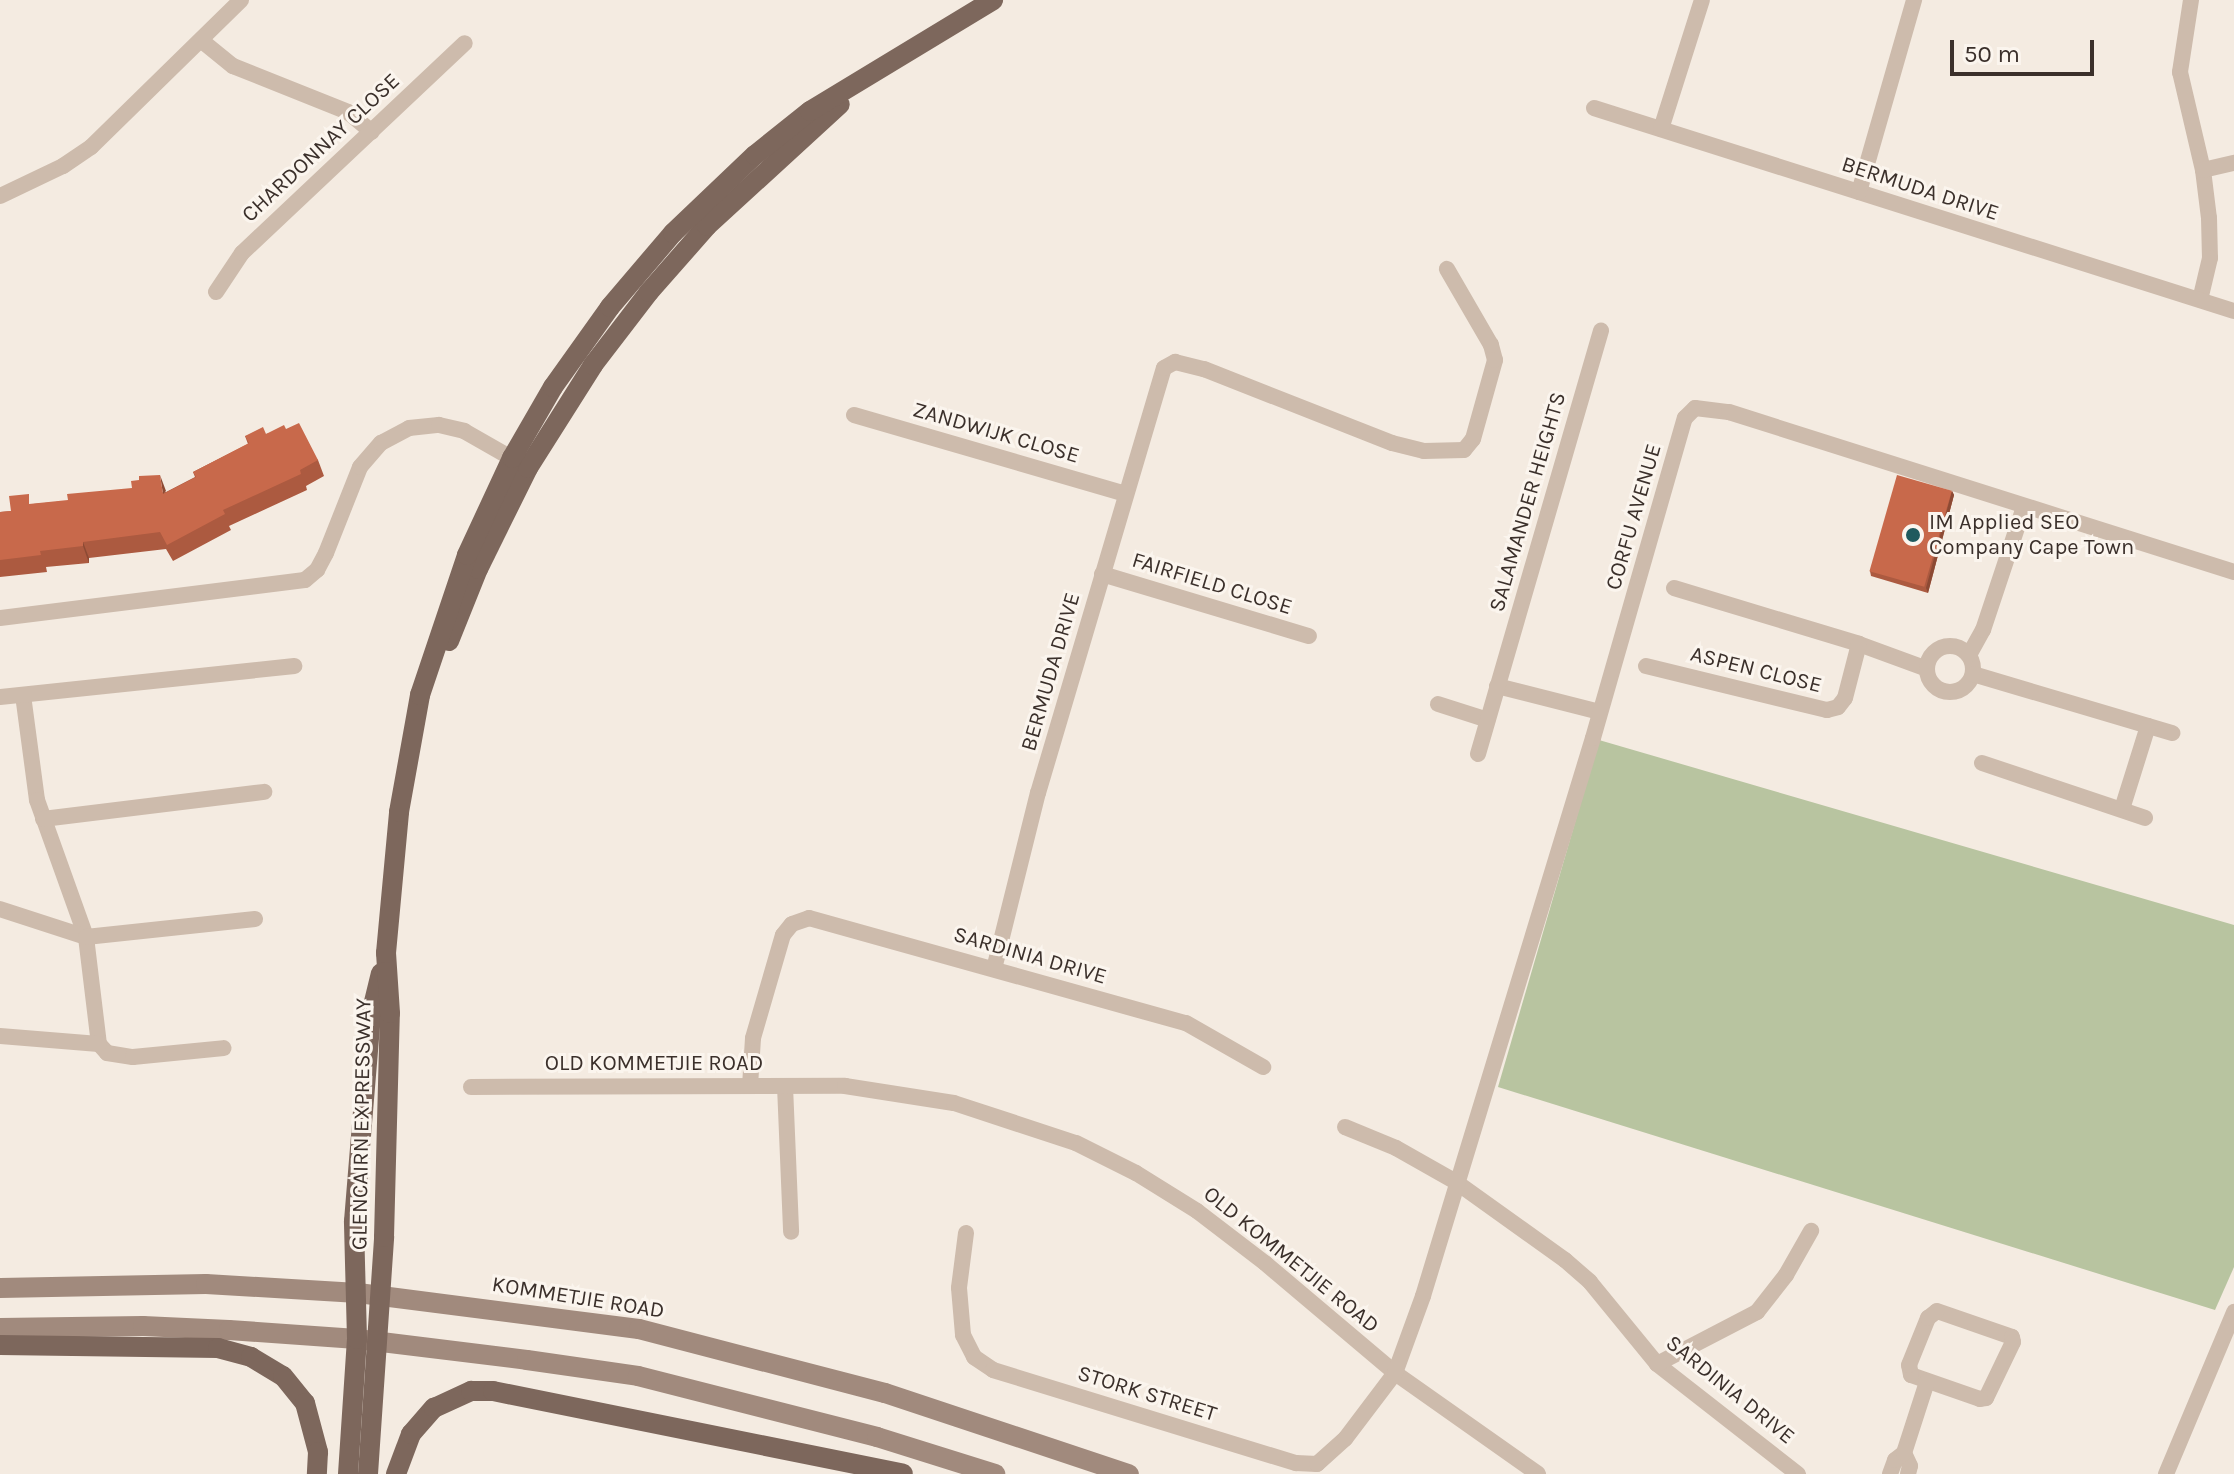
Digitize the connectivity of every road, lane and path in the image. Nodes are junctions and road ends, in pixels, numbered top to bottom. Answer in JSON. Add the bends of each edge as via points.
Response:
{"nodes":[{"id":1,"x":241,"y":0,"type":"edge"},
{"id":2,"x":993,"y":0,"type":"edge"},
{"id":3,"x":1702,"y":0,"type":"edge"},
{"id":4,"x":1914,"y":0,"type":"edge"},
{"id":5,"x":2191,"y":0,"type":"edge"},
{"id":6,"x":202,"y":41,"type":"junction"},
{"id":7,"x":465,"y":43,"type":"dead end"},
{"id":8,"x":1594,"y":108,"type":"dead end"},
{"id":9,"x":1661,"y":129,"type":"junction"},
{"id":10,"x":372,"y":132,"type":"junction"},
{"id":11,"x":2234,"y":163,"type":"edge"},
{"id":12,"x":2203,"y":170,"type":"junction"},
{"id":13,"x":1859,"y":192,"type":"junction"},
{"id":14,"x":0,"y":196,"type":"edge"},
{"id":15,"x":1447,"y":269,"type":"dead end"},
{"id":16,"x":216,"y":292,"type":"dead end"},
{"id":17,"x":2200,"y":300,"type":"junction"},
{"id":18,"x":2234,"y":311,"type":"edge"},
{"id":19,"x":1601,"y":330,"type":"dead end"},
{"id":20,"x":854,"y":415,"type":"dead end"},
{"id":21,"x":520,"y":463,"type":"junction"},
{"id":22,"x":1126,"y":494,"type":"junction"},
{"id":23,"x":2024,"y":507,"type":"junction"},
{"id":24,"x":2234,"y":572,"type":"edge"},
{"id":25,"x":1102,"y":574,"type":"junction"},
{"id":26,"x":1674,"y":588,"type":"dead end"},
{"id":27,"x":0,"y":618,"type":"edge"},
{"id":28,"x":1309,"y":636,"type":"dead end"},
{"id":29,"x":1859,"y":644,"type":"junction"},
{"id":30,"x":1969,"y":655,"type":"junction"},
{"id":31,"x":294,"y":666,"type":"dead end"},
{"id":32,"x":1646,"y":666,"type":"dead end"},
{"id":33,"x":1927,"y":669,"type":"junction"},
{"id":34,"x":1973,"y":674,"type":"junction"},
{"id":35,"x":1497,"y":686,"type":"junction"},
{"id":36,"x":23,"y":695,"type":"junction"},
{"id":37,"x":0,"y":697,"type":"edge"},
{"id":38,"x":1438,"y":704,"type":"dead end"},
{"id":39,"x":1600,"y":712,"type":"junction"},
{"id":40,"x":1488,"y":720,"type":"junction"},
{"id":41,"x":2148,"y":726,"type":"junction"},
{"id":42,"x":2172,"y":733,"type":"dead end"},
{"id":43,"x":1478,"y":754,"type":"dead end"},
{"id":44,"x":1982,"y":763,"type":"dead end"},
{"id":45,"x":264,"y":792,"type":"dead end"},
{"id":46,"x":2122,"y":809,"type":"junction"},
{"id":47,"x":2145,"y":818,"type":"dead end"},
{"id":48,"x":43,"y":819,"type":"junction"},
{"id":49,"x":0,"y":909,"type":"edge"},
{"id":50,"x":255,"y":919,"type":"dead end"},
{"id":51,"x":86,"y":937,"type":"junction"},
{"id":52,"x":386,"y":953,"type":"junction"},
{"id":53,"x":994,"y":969,"type":"junction"},
{"id":54,"x":0,"y":1036,"type":"edge"},
{"id":55,"x":99,"y":1044,"type":"junction"},
{"id":56,"x":224,"y":1048,"type":"dead end"},
{"id":57,"x":1263,"y":1067,"type":"dead end"},
{"id":58,"x":750,"y":1086,"type":"junction"},
{"id":59,"x":785,"y":1086,"type":"junction"},
{"id":60,"x":471,"y":1087,"type":"dead end"},
{"id":61,"x":1345,"y":1127,"type":"dead end"},
{"id":62,"x":1456,"y":1182,"type":"junction"},
{"id":63,"x":1811,"y":1231,"type":"dead end"},
{"id":64,"x":791,"y":1232,"type":"dead end"},
{"id":65,"x":966,"y":1233,"type":"dead end"},
{"id":66,"x":0,"y":1288,"type":"edge"},
{"id":67,"x":358,"y":1293,"type":"junction"},
{"id":68,"x":382,"y":1295,"type":"junction"},
{"id":69,"x":2234,"y":1312,"type":"edge"},
{"id":70,"x":0,"y":1328,"type":"edge"},
{"id":71,"x":357,"y":1339,"type":"junction"},
{"id":72,"x":378,"y":1342,"type":"junction"},
{"id":73,"x":0,"y":1345,"type":"edge"},
{"id":74,"x":1657,"y":1364,"type":"junction"},
{"id":75,"x":1395,"y":1373,"type":"junction"},
{"id":76,"x":1927,"y":1382,"type":"junction"},
{"id":77,"x":1904,"y":1453,"type":"junction"},
{"id":78,"x":1309,"y":1469,"type":"edge"},
{"id":79,"x":317,"y":1474,"type":"edge"},
{"id":80,"x":348,"y":1474,"type":"edge"},
{"id":81,"x":368,"y":1474,"type":"edge"},
{"id":82,"x":396,"y":1474,"type":"edge"},
{"id":83,"x":903,"y":1474,"type":"edge"},
{"id":84,"x":995,"y":1474,"type":"edge"},
{"id":85,"x":1129,"y":1474,"type":"edge"},
{"id":86,"x":1538,"y":1474,"type":"edge"},
{"id":87,"x":1798,"y":1474,"type":"edge"},
{"id":88,"x":1890,"y":1474,"type":"edge"},
{"id":89,"x":1908,"y":1474,"type":"edge"},
{"id":90,"x":2166,"y":1474,"type":"edge"}],
"edges":[{"from":1,"to":6,"type":"street"},
{"from":2,"to":21,"type":"main road","name":"GLENCAIRN EXPRESSWAY","via":[[866,79],[730,202],[669,268]]},
{"from":3,"to":9,"type":"street"},
{"from":4,"to":13,"type":"street"},
{"from":5,"to":12,"type":"street","via":[[2180,72]]},
{"from":6,"to":10,"type":"street","via":[[233,66],[348,112]]},
{"from":6,"to":14,"type":"street","via":[[91,147]]},
{"from":7,"to":10,"type":"street","name":"CHARDONNAY CLOSE"},
{"from":8,"to":9,"type":"street","name":"BERMUDA DRIVE"},
{"from":9,"to":13,"type":"street","name":"BERMUDA DRIVE"},
{"from":10,"to":16,"type":"street","name":"CHARDONNAY CLOSE","via":[[242,253]]},
{"from":11,"to":12,"type":"street"},
{"from":12,"to":17,"type":"street","via":[[2210,258]]},
{"from":13,"to":17,"type":"street","name":"BERMUDA DRIVE"},
{"from":15,"to":22,"type":"street","name":"BERMUDA DRIVE","via":[[1495,360],[1473,439],[1464,450],[1424,451],[1392,443],[1255,387],[1175,362],[1164,368]]},
{"from":17,"to":18,"type":"street","name":"BERMUDA DRIVE"},
{"from":19,"to":35,"type":"street","name":"SALAMANDER HEIGHTS"},
{"from":20,"to":22,"type":"street","name":"ZANDWIJK CLOSE"},
{"from":21,"to":27,"type":"street","via":[[452,427],[409,428],[390,436],[366,458],[326,553],[305,580]]},
{"from":21,"to":52,"type":"main road","name":"GLENCAIRN EXPRESSWAY","via":[[417,727],[399,812]]},
{"from":22,"to":25,"type":"street","name":"BERMUDA DRIVE"},
{"from":23,"to":24,"type":"street","name":"CORFU AVENUE"},
{"from":23,"to":30,"type":"street","via":[[1983,630]]},
{"from":23,"to":39,"type":"street","name":"CORFU AVENUE","via":[[1729,412],[1695,408],[1685,418]]},
{"from":25,"to":28,"type":"street","name":"FAIRFIELD CLOSE"},
{"from":25,"to":53,"type":"street","name":"BERMUDA DRIVE"},
{"from":26,"to":29,"type":"street"},
{"from":29,"to":32,"type":"street","name":"ASPEN CLOSE","via":[[1845,698],[1827,710]]},
{"from":29,"to":33,"type":"street"},
{"from":30,"to":33,"type":"street","via":[[1943,647],[1934,652]]},
{"from":30,"to":34,"type":"street"},
{"from":31,"to":36,"type":"street"},
{"from":33,"to":34,"type":"street","via":[[1930,681],[1945,692],[1963,689]]},
{"from":34,"to":41,"type":"street"},
{"from":35,"to":39,"type":"street"},
{"from":35,"to":40,"type":"street","name":"SALAMANDER HEIGHTS"},
{"from":36,"to":37,"type":"street"},
{"from":36,"to":48,"type":"street"},
{"from":38,"to":40,"type":"street"},
{"from":39,"to":62,"type":"street","name":"CORFU AVENUE"},
{"from":40,"to":43,"type":"street","name":"SALAMANDER HEIGHTS"},
{"from":41,"to":42,"type":"street"},
{"from":41,"to":46,"type":"street"},
{"from":44,"to":46,"type":"street"},
{"from":45,"to":48,"type":"street"},
{"from":46,"to":47,"type":"street"},
{"from":48,"to":51,"type":"street"},
{"from":49,"to":51,"type":"street"},
{"from":50,"to":51,"type":"street"},
{"from":51,"to":55,"type":"street"},
{"from":52,"to":67,"type":"main road","name":"GLENCAIRN EXPRESSWAY","via":[[371,1014],[360,1141],[354,1221]]},
{"from":52,"to":68,"type":"main road","name":"GLENCAIRN EXPRESSWAY","via":[[389,1059]]},
{"from":53,"to":57,"type":"street","name":"SARDINIA DRIVE","via":[[1186,1023]]},
{"from":53,"to":58,"type":"street","name":"SARDINIA DRIVE","via":[[820,918],[801,919],[783,935],[753,1038]]},
{"from":54,"to":55,"type":"street"},
{"from":55,"to":56,"type":"street","via":[[107,1053],[133,1057]]},
{"from":58,"to":59,"type":"street","name":"OLD KOMMETJIE ROAD"},
{"from":58,"to":60,"type":"street","name":"OLD KOMMETJIE ROAD"},
{"from":59,"to":64,"type":"street"},
{"from":59,"to":75,"type":"street","name":"OLD KOMMETJIE ROAD","via":[[845,1086],[954,1103],[1095,1152],[1197,1211]]},
{"from":61,"to":62,"type":"street","name":"SARDINIA DRIVE"},
{"from":62,"to":74,"type":"street","name":"SARDINIA DRIVE","via":[[1582,1273]]},
{"from":62,"to":75,"type":"street","name":"CORFU AVENUE"},
{"from":63,"to":74,"type":"street","via":[[1757,1312]]},
{"from":65,"to":78,"type":"street","name":"STORK STREET","via":[[961,1319],[967,1345],[982,1363],[999,1373]]},
{"from":66,"to":67,"type":"main road","name":"KOMMETJIE ROAD","via":[[206,1284]]},
{"from":67,"to":68,"type":"main road","name":"KOMMETJIE ROAD"},
{"from":67,"to":71,"type":"main road","name":"GLENCAIRN EXPRESSWAY"},
{"from":68,"to":72,"type":"main road","name":"GLENCAIRN EXPRESSWAY"},
{"from":68,"to":85,"type":"main road","name":"KOMMETJIE ROAD","via":[[639,1329],[885,1393]]},
{"from":69,"to":90,"type":"street"},
{"from":70,"to":71,"type":"main road","via":[[143,1326]]},
{"from":71,"to":72,"type":"main road"},
{"from":71,"to":80,"type":"main road","name":"GLENCAIRN EXPRESSWAY"},
{"from":72,"to":81,"type":"main road","name":"GLENCAIRN EXPRESSWAY"},
{"from":72,"to":84,"type":"main road","via":[[638,1376],[877,1437]]},
{"from":73,"to":79,"type":"main road","via":[[218,1348],[251,1357],[283,1376],[305,1403],[318,1452]]},
{"from":74,"to":87,"type":"street","name":"SARDINIA DRIVE"},
{"from":75,"to":78,"type":"street","name":"STORK STREET","via":[[1345,1439]]},
{"from":75,"to":86,"type":"street","name":"OLD KOMMETJIE ROAD"},
{"from":76,"to":76,"type":"street","via":[[1986,1398],[2012,1337],[1932,1313],[1909,1365],[1911,1375]]},
{"from":76,"to":77,"type":"street"},
{"from":77,"to":88,"type":"street"},
{"from":77,"to":89,"type":"street"},
{"from":82,"to":83,"type":"main road","via":[[411,1434],[434,1408],[471,1391],[493,1391]]}]}
